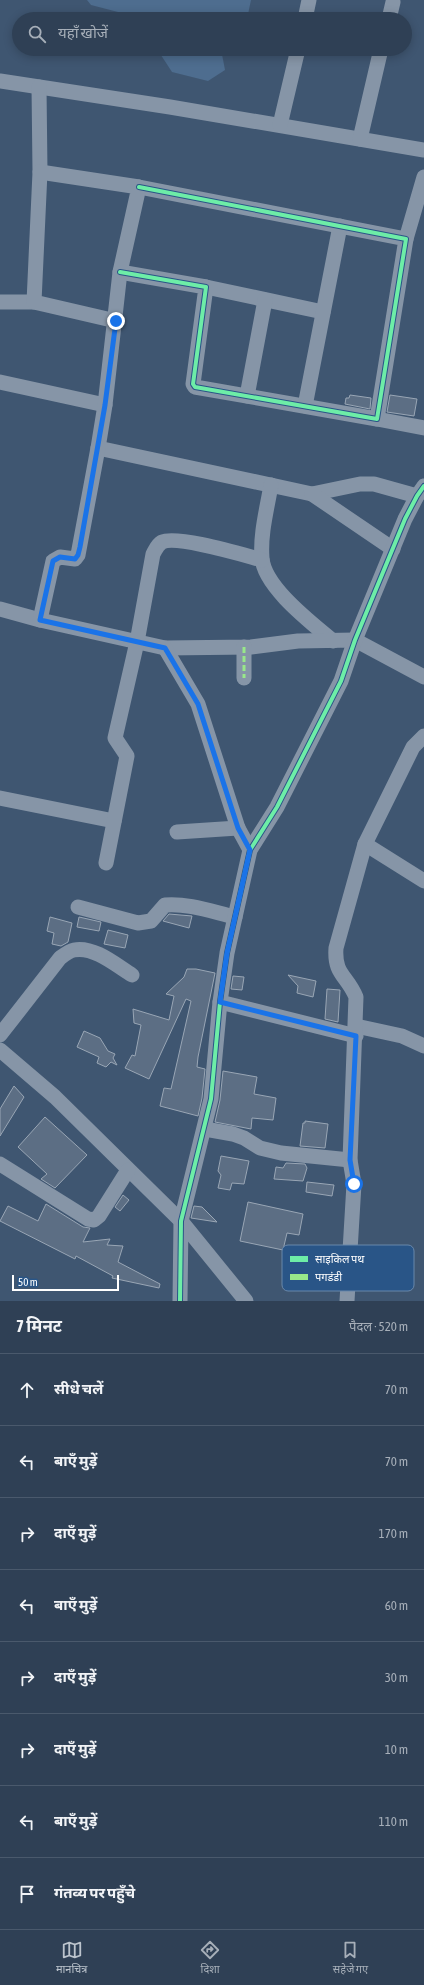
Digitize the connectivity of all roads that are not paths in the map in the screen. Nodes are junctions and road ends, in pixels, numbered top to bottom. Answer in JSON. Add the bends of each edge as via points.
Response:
{"nodes":[{"id":1,"x":309,"y":0,"type":"edge"},
{"id":2,"x":393,"y":2,"type":"dead end"},
{"id":3,"x":306,"y":12,"type":"edge"},
{"id":4,"x":391,"y":12,"type":"edge"},
{"id":5,"x":296,"y":56,"type":"edge"},
{"id":6,"x":380,"y":56,"type":"edge"},
{"id":7,"x":0,"y":81,"type":"edge"},
{"id":8,"x":39,"y":87,"type":"junction"},
{"id":9,"x":280,"y":125,"type":"junction"},
{"id":10,"x":360,"y":139,"type":"junction"},
{"id":11,"x":424,"y":150,"type":"edge"},
{"id":12,"x":40,"y":172,"type":"junction"},
{"id":13,"x":424,"y":177,"type":"edge"},
{"id":14,"x":139,"y":187,"type":"junction"},
{"id":15,"x":340,"y":226,"type":"junction"},
{"id":16,"x":406,"y":239,"type":"junction"},
{"id":17,"x":120,"y":272,"type":"junction"},
{"id":18,"x":206,"y":287,"type":"junction"},
{"id":19,"x":265,"y":300,"type":"junction"},
{"id":20,"x":0,"y":302,"type":"edge"},
{"id":21,"x":34,"y":302,"type":"junction"},
{"id":22,"x":323,"y":312,"type":"junction"},
{"id":23,"x":116,"y":321,"type":"junction"},
{"id":24,"x":0,"y":382,"type":"edge"},
{"id":25,"x":247,"y":396,"type":"junction"},
{"id":26,"x":105,"y":405,"type":"junction"},
{"id":27,"x":305,"y":406,"type":"junction"},
{"id":28,"x":377,"y":420,"type":"junction"},
{"id":29,"x":424,"y":428,"type":"edge"},
{"id":30,"x":98,"y":448,"type":"junction"},
{"id":31,"x":271,"y":485,"type":"junction"},
{"id":32,"x":420,"y":491,"type":"edge"},
{"id":33,"x":312,"y":494,"type":"junction"},
{"id":34,"x":393,"y":549,"type":"junction"},
{"id":35,"x":262,"y":560,"type":"junction"},
{"id":36,"x":0,"y":609,"type":"edge"},
{"id":37,"x":40,"y":620,"type":"junction"},
{"id":38,"x":355,"y":640,"type":"junction"},
{"id":39,"x":333,"y":641,"type":"junction"},
{"id":40,"x":137,"y":642,"type":"junction"},
{"id":41,"x":244,"y":647,"type":"junction"},
{"id":42,"x":165,"y":648,"type":"junction"},
{"id":43,"x":424,"y":677,"type":"edge"},
{"id":44,"x":244,"y":678,"type":"dead end"},
{"id":45,"x":424,"y":736,"type":"edge"},
{"id":46,"x":0,"y":798,"type":"edge"},
{"id":47,"x":114,"y":821,"type":"junction"},
{"id":48,"x":238,"y":828,"type":"junction"},
{"id":49,"x":177,"y":832,"type":"dead end"},
{"id":50,"x":365,"y":844,"type":"junction"},
{"id":51,"x":250,"y":850,"type":"junction"},
{"id":52,"x":106,"y":863,"type":"dead end"},
{"id":53,"x":424,"y":881,"type":"edge"},
{"id":54,"x":78,"y":907,"type":"dead end"},
{"id":55,"x":235,"y":917,"type":"junction"},
{"id":56,"x":132,"y":975,"type":"dead end"},
{"id":57,"x":220,"y":1002,"type":"junction"},
{"id":58,"x":356,"y":1031,"type":"junction"},
{"id":59,"x":0,"y":1034,"type":"edge"},
{"id":60,"x":424,"y":1046,"type":"edge"},
{"id":61,"x":0,"y":1050,"type":"edge"},
{"id":62,"x":205,"y":1129,"type":"junction"},
{"id":63,"x":350,"y":1160,"type":"junction"},
{"id":64,"x":0,"y":1164,"type":"edge"},
{"id":65,"x":128,"y":1170,"type":"junction"},
{"id":66,"x":181,"y":1222,"type":"junction"},
{"id":67,"x":350,"y":1245,"type":"edge"},
{"id":68,"x":348,"y":1291,"type":"edge"},
{"id":69,"x":180,"y":1301,"type":"edge"},
{"id":70,"x":246,"y":1301,"type":"edge"},
{"id":71,"x":347,"y":1301,"type":"edge"}],
"edges":[{"from":1,"to":3,"type":"street"},
{"from":2,"to":4,"type":"street"},
{"from":5,"to":9,"type":"street"},
{"from":6,"to":10,"type":"street"},
{"from":7,"to":8,"type":"street"},
{"from":8,"to":9,"type":"street"},
{"from":8,"to":12,"type":"street"},
{"from":9,"to":10,"type":"street"},
{"from":10,"to":11,"type":"street"},
{"from":12,"to":14,"type":"street"},
{"from":12,"to":21,"type":"street"},
{"from":13,"to":16,"type":"street"},
{"from":14,"to":15,"type":"street"},
{"from":14,"to":17,"type":"street"},
{"from":15,"to":16,"type":"street"},
{"from":15,"to":22,"type":"street"},
{"from":16,"to":28,"type":"street"},
{"from":17,"to":18,"type":"street"},
{"from":17,"to":23,"type":"street"},
{"from":18,"to":19,"type":"street"},
{"from":18,"to":25,"type":"street","via":[[192,384],[198,388]]},
{"from":19,"to":22,"type":"street"},
{"from":19,"to":25,"type":"street"},
{"from":20,"to":21,"type":"street"},
{"from":21,"to":23,"type":"street"},
{"from":22,"to":27,"type":"street"},
{"from":23,"to":26,"type":"street"},
{"from":24,"to":26,"type":"street"},
{"from":25,"to":27,"type":"street"},
{"from":26,"to":30,"type":"street"},
{"from":27,"to":28,"type":"street"},
{"from":28,"to":29,"type":"street"},
{"from":30,"to":31,"type":"street"},
{"from":30,"to":37,"type":"street","via":[[78,555],[75,559],[60,557],[53,561]]},
{"from":31,"to":33,"type":"street"},
{"from":31,"to":35,"type":"street","via":[[263,534]]},
{"from":32,"to":33,"type":"street","via":[[360,484]]},
{"from":32,"to":34,"type":"street"},
{"from":33,"to":34,"type":"street"},
{"from":34,"to":38,"type":"street"},
{"from":35,"to":39,"type":"street","via":[[272,584],[289,603]]},
{"from":35,"to":40,"type":"street","via":[[181,541],[163,541],[157,546],[154,554]]},
{"from":36,"to":37,"type":"street"},
{"from":37,"to":40,"type":"street"},
{"from":38,"to":39,"type":"street"},
{"from":38,"to":43,"type":"street"},
{"from":38,"to":51,"type":"street","via":[[337,688],[277,807]]},
{"from":39,"to":41,"type":"street","via":[[298,641]]},
{"from":40,"to":42,"type":"street"},
{"from":40,"to":47,"type":"street","via":[[114,738],[126,756]]},
{"from":41,"to":42,"type":"street"},
{"from":41,"to":44,"type":"street"},
{"from":42,"to":48,"type":"street","via":[[198,704]]},
{"from":45,"to":50,"type":"street","via":[[414,747]]},
{"from":46,"to":47,"type":"street"},
{"from":47,"to":52,"type":"street"},
{"from":48,"to":49,"type":"street"},
{"from":48,"to":51,"type":"street"},
{"from":50,"to":53,"type":"street"},
{"from":50,"to":58,"type":"street","via":[[336,948],[335,962],[352,987],[356,998]]},
{"from":51,"to":55,"type":"street"},
{"from":54,"to":55,"type":"street","via":[[138,923],[151,921],[165,905],[180,904]]},
{"from":55,"to":57,"type":"street"},
{"from":56,"to":59,"type":"street","via":[[93,952],[73,950],[60,958]]},
{"from":57,"to":58,"type":"street"},
{"from":57,"to":62,"type":"street","via":[[211,1099]]},
{"from":58,"to":60,"type":"street","via":[[402,1036]]},
{"from":58,"to":63,"type":"street"},
{"from":61,"to":65,"type":"street","via":[[55,1097]]},
{"from":62,"to":63,"type":"street","via":[[233,1134],[260,1148],[281,1153]]},
{"from":62,"to":66,"type":"street"},
{"from":63,"to":67,"type":"street","via":[[354,1184]]},
{"from":64,"to":65,"type":"street","via":[[88,1219],[94,1220],[100,1216]]},
{"from":65,"to":66,"type":"street"},
{"from":66,"to":69,"type":"street"},
{"from":66,"to":70,"type":"street"},
{"from":68,"to":71,"type":"street"}]}
